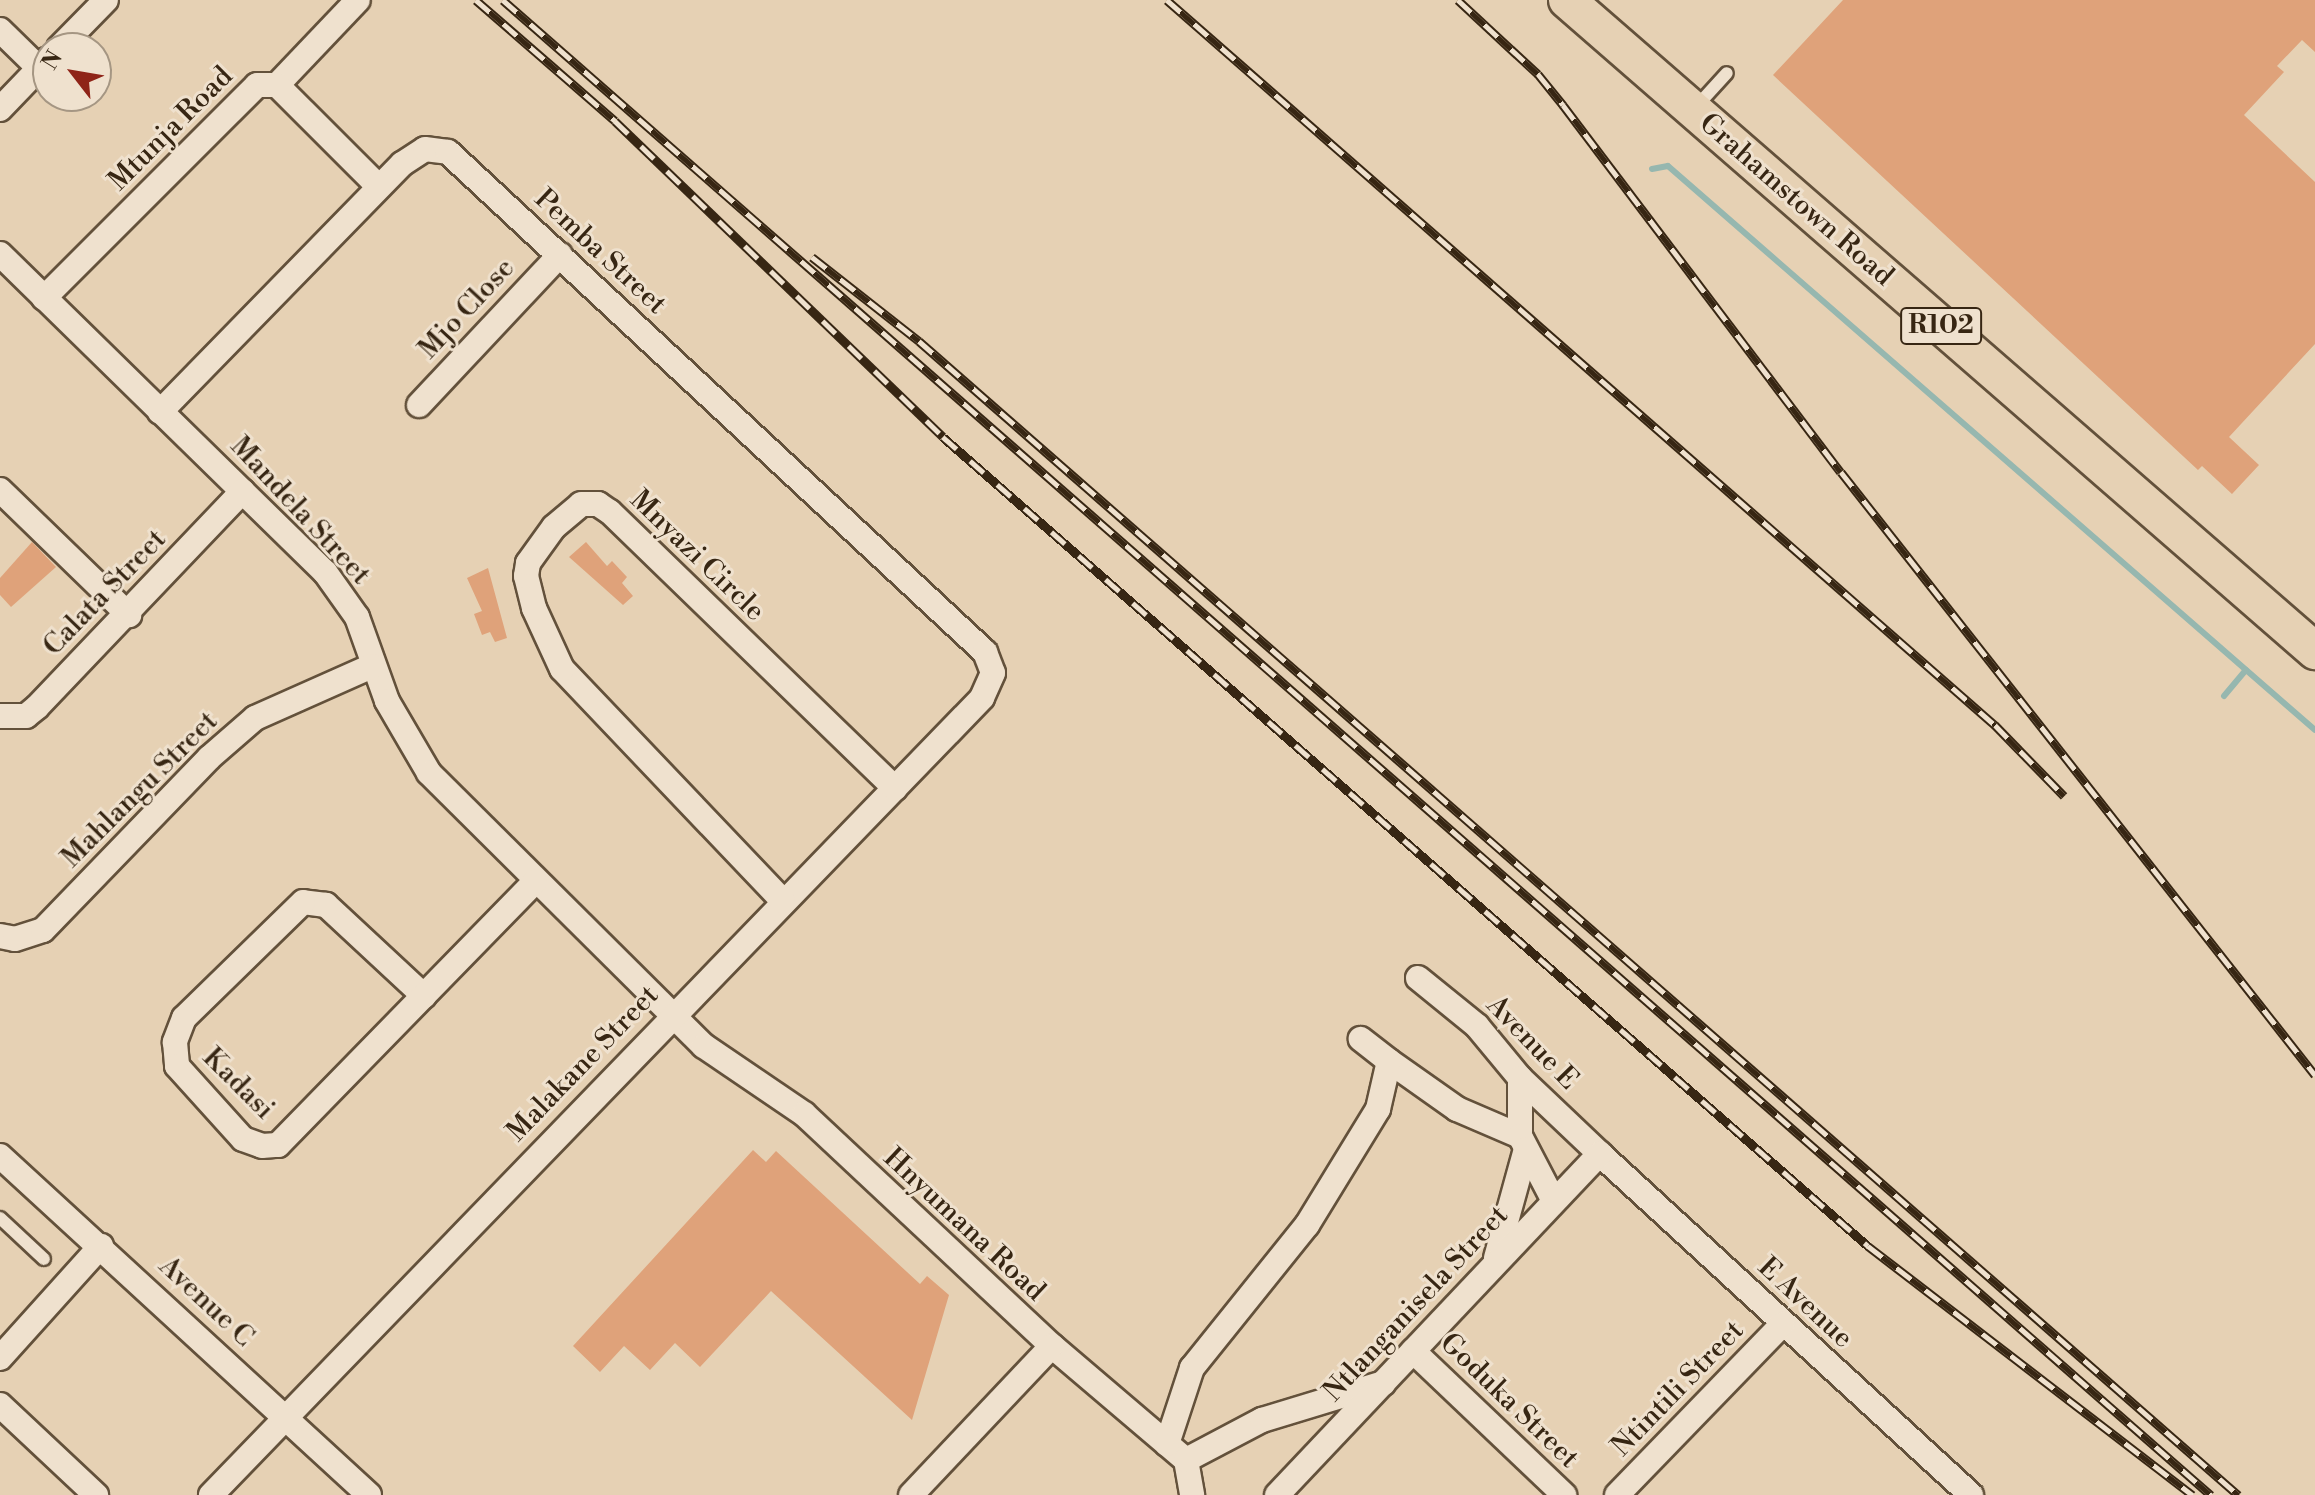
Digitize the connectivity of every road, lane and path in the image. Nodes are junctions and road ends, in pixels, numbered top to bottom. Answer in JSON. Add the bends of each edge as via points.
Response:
{"nodes":[{"id":1,"x":106,"y":0,"type":"edge"},
{"id":2,"x":358,"y":0,"type":"edge"},
{"id":3,"x":1567,"y":0,"type":"edge"},
{"id":4,"x":0,"y":30,"type":"edge"},
{"id":5,"x":75,"y":32,"type":"edge"},
{"id":6,"x":32,"y":54,"type":"edge"},
{"id":7,"x":1727,"y":73,"type":"dead end"},
{"id":8,"x":32,"y":76,"type":"edge"},
{"id":9,"x":277,"y":85,"type":"junction"},
{"id":10,"x":0,"y":109,"type":"edge"},
{"id":11,"x":1693,"y":111,"type":"junction"},
{"id":12,"x":379,"y":187,"type":"junction"},
{"id":13,"x":0,"y":254,"type":"edge"},
{"id":14,"x":560,"y":255,"type":"junction"},
{"id":15,"x":44,"y":298,"type":"junction"},
{"id":16,"x":419,"y":405,"type":"dead end"},
{"id":17,"x":160,"y":412,"type":"junction"},
{"id":18,"x":0,"y":490,"type":"edge"},
{"id":19,"x":243,"y":491,"type":"junction"},
{"id":20,"x":129,"y":615,"type":"junction"},
{"id":21,"x":2315,"y":651,"type":"edge"},
{"id":22,"x":372,"y":666,"type":"junction"},
{"id":23,"x":993,"y":673,"type":"joint"},
{"id":24,"x":0,"y":716,"type":"edge"},
{"id":25,"x":895,"y":788,"type":"junction"},
{"id":26,"x":535,"y":882,"type":"junction"},
{"id":27,"x":783,"y":901,"type":"junction"},
{"id":28,"x":0,"y":936,"type":"edge"},
{"id":29,"x":1418,"y":978,"type":"dead end"},
{"id":30,"x":424,"y":996,"type":"junction"},
{"id":31,"x":673,"y":1015,"type":"junction"},
{"id":32,"x":1361,"y":1039,"type":"dead end"},
{"id":33,"x":1389,"y":1061,"type":"junction"},
{"id":34,"x":1520,"y":1078,"type":"junction"},
{"id":35,"x":1523,"y":1142,"type":"junction"},
{"id":36,"x":1600,"y":1154,"type":"junction"},
{"id":37,"x":0,"y":1156,"type":"edge"},
{"id":38,"x":1554,"y":1201,"type":"junction"},
{"id":39,"x":0,"y":1218,"type":"edge"},
{"id":40,"x":101,"y":1246,"type":"junction"},
{"id":41,"x":44,"y":1259,"type":"dead end"},
{"id":42,"x":1494,"y":1263,"type":"junction"},
{"id":43,"x":1783,"y":1324,"type":"junction"},
{"id":44,"x":1052,"y":1346,"type":"junction"},
{"id":45,"x":1413,"y":1351,"type":"junction"},
{"id":46,"x":0,"y":1358,"type":"edge"},
{"id":47,"x":1384,"y":1383,"type":"junction"},
{"id":48,"x":0,"y":1405,"type":"edge"},
{"id":49,"x":285,"y":1416,"type":"junction"},
{"id":50,"x":1167,"y":1444,"type":"junction"},
{"id":51,"x":1186,"y":1460,"type":"junction"},
{"id":52,"x":96,"y":1495,"type":"edge"},
{"id":53,"x":211,"y":1495,"type":"edge"},
{"id":54,"x":369,"y":1495,"type":"edge"},
{"id":55,"x":911,"y":1495,"type":"edge"},
{"id":56,"x":1192,"y":1495,"type":"edge"},
{"id":57,"x":1277,"y":1495,"type":"edge"},
{"id":58,"x":1564,"y":1495,"type":"edge"},
{"id":59,"x":1617,"y":1495,"type":"edge"},
{"id":60,"x":1971,"y":1495,"type":"edge"}],
"edges":[{"from":1,"to":5,"type":"street"},
{"from":2,"to":9,"type":"street"},
{"from":3,"to":11,"type":"main road","name":"Grahamstown Road","number":"R102"},
{"from":4,"to":6,"type":"street"},
{"from":7,"to":11,"type":"lane"},
{"from":8,"to":10,"type":"street"},
{"from":9,"to":12,"type":"street","name":"Mtunja Road"},
{"from":9,"to":15,"type":"street","name":"Mtunja Road","via":[[257,85]]},
{"from":11,"to":21,"type":"main road","name":"Grahamstown Road","number":"R102"},
{"from":12,"to":14,"type":"street","name":"Pemba Street","via":[[414,153],[434,148],[448,152]]},
{"from":12,"to":17,"type":"street","name":"Pemba Street"},
{"from":13,"to":15,"type":"street","name":"Mandela Street"},
{"from":14,"to":16,"type":"street","name":"Mjo Close"},
{"from":14,"to":23,"type":"street","name":"Pemba Street","via":[[985,652]]},
{"from":15,"to":17,"type":"street","name":"Mandela Street"},
{"from":17,"to":19,"type":"street","name":"Mandela Street"},
{"from":18,"to":20,"type":"street"},
{"from":19,"to":20,"type":"street","name":"Calata Street"},
{"from":19,"to":22,"type":"street","name":"Mandela Street","via":[[343,595],[357,617]]},
{"from":20,"to":24,"type":"street","name":"Calata Street","via":[[26,716]]},
{"from":22,"to":26,"type":"street","name":"Mandela Street","via":[[415,755]]},
{"from":22,"to":28,"type":"street","name":"Mahlangu Street","via":[[255,718],[209,758],[43,930],[15,939]]},
{"from":23,"to":25,"type":"street","name":"Malakane Street","via":[[982,698]]},
{"from":25,"to":27,"type":"street","name":"Malakane Street"},
{"from":25,"to":27,"type":"street","name":"Mnyazi Circle","via":[[610,512],[598,504],[581,504],[554,527],[528,563],[526,576],[534,608],[562,669]]},
{"from":26,"to":30,"type":"street","name":"Kadasi"},
{"from":26,"to":31,"type":"street","name":"Mandela Street"},
{"from":27,"to":31,"type":"street","name":"Malakane Street"},
{"from":29,"to":34,"type":"street","name":"Avenue E","via":[[1477,1026]]},
{"from":30,"to":30,"type":"street","name":"Kadasi","via":[[326,905],[303,902],[184,1018],[175,1042],[177,1066],[243,1139],[278,1145]]},
{"from":31,"to":44,"type":"street","name":"Hnyumana Road","via":[[720,1060],[804,1114]]},
{"from":31,"to":49,"type":"street","name":"Malakane Street"},
{"from":32,"to":33,"type":"street"},
{"from":33,"to":35,"type":"street","via":[[1457,1109]]},
{"from":33,"to":50,"type":"street","via":[[1378,1109],[1307,1225],[1192,1368]]},
{"from":34,"to":35,"type":"street"},
{"from":34,"to":36,"type":"street","name":"Avenue E"},
{"from":35,"to":38,"type":"street"},
{"from":35,"to":42,"type":"street"},
{"from":36,"to":38,"type":"street","name":"Ntlanganisela Street"},
{"from":36,"to":43,"type":"street","name":"E Avenue"},
{"from":37,"to":40,"type":"street","name":"Avenue C"},
{"from":38,"to":42,"type":"street","name":"Ntlanganisela Street"},
{"from":39,"to":41,"type":"lane"},
{"from":40,"to":46,"type":"street"},
{"from":40,"to":49,"type":"street","name":"Avenue C"},
{"from":42,"to":45,"type":"street","name":"Ntlanganisela Street"},
{"from":43,"to":59,"type":"street","name":"Ntintili Street"},
{"from":43,"to":60,"type":"street","name":"E Avenue"},
{"from":44,"to":50,"type":"street","name":"Hnyumana Road"},
{"from":44,"to":55,"type":"street"},
{"from":45,"to":47,"type":"street","name":"Ntlanganisela Street"},
{"from":45,"to":58,"type":"street","name":"Goduka Street"},
{"from":47,"to":51,"type":"street","via":[[1262,1420]]},
{"from":47,"to":57,"type":"street","name":"Ntlanganisela Street"},
{"from":48,"to":52,"type":"street"},
{"from":49,"to":53,"type":"street","name":"Malakane Street"},
{"from":49,"to":54,"type":"street","name":"Avenue C"},
{"from":50,"to":51,"type":"street","name":"Hnyumana Road"},
{"from":51,"to":56,"type":"street"}]}
